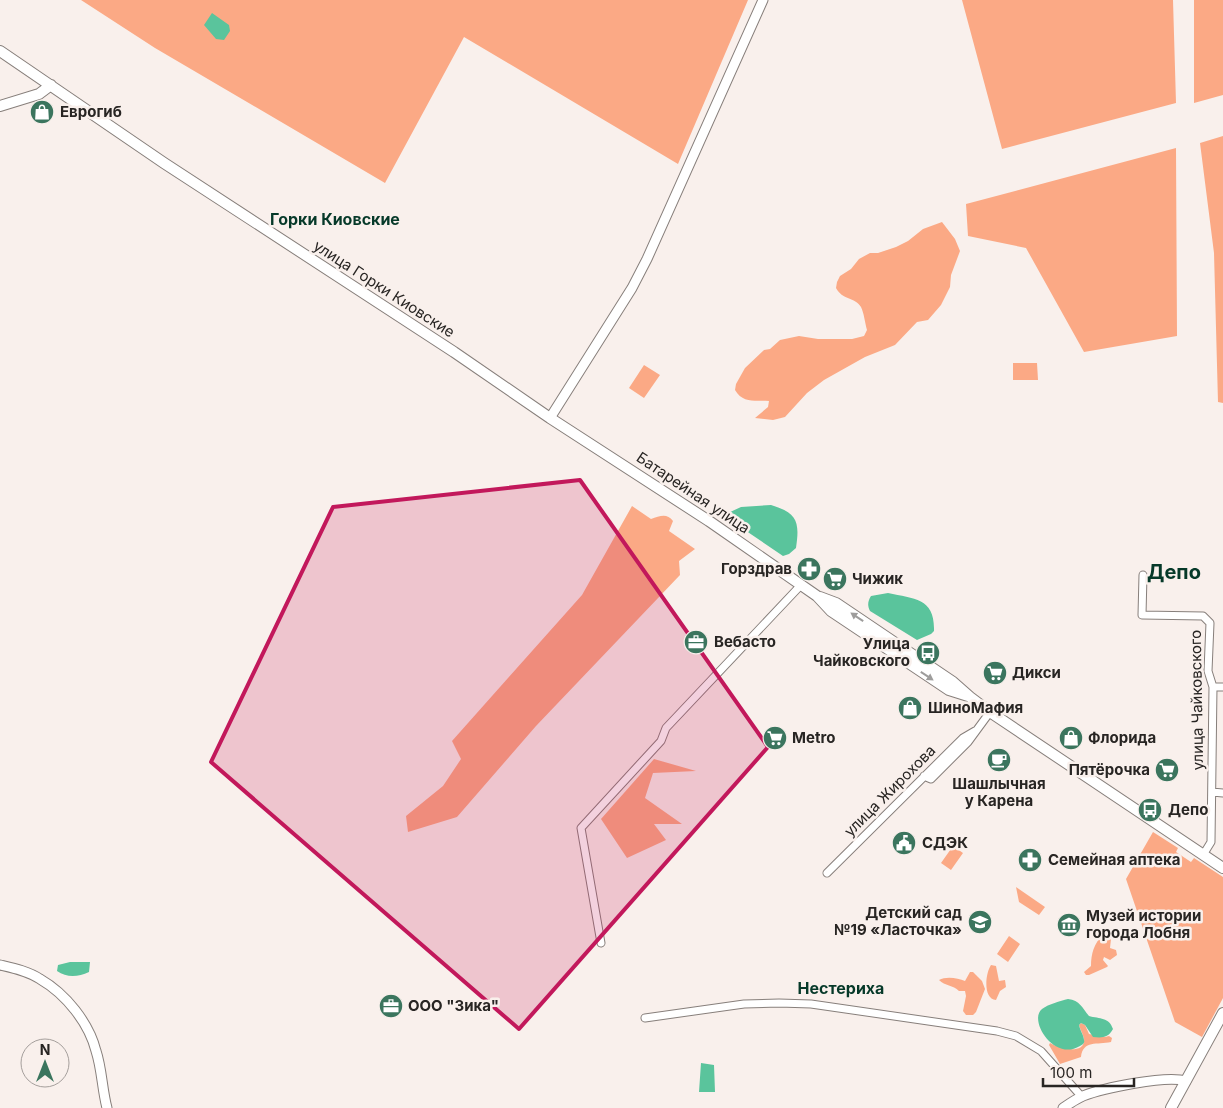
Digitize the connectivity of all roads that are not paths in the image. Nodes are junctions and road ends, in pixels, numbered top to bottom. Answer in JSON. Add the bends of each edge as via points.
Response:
{"nodes":[{"id":1,"x":763,"y":0,"type":"edge"},
{"id":2,"x":0,"y":51,"type":"edge"},
{"id":3,"x":50,"y":85,"type":"junction"},
{"id":4,"x":0,"y":106,"type":"edge"},
{"id":5,"x":550,"y":418,"type":"junction"},
{"id":6,"x":1143,"y":575,"type":"dead end"},
{"id":7,"x":802,"y":585,"type":"junction"},
{"id":8,"x":1213,"y":687,"type":"junction"},
{"id":9,"x":1223,"y":687,"type":"edge"},
{"id":10,"x":990,"y":712,"type":"junction"},
{"id":11,"x":1212,"y":792,"type":"junction"},
{"id":12,"x":1223,"y":793,"type":"edge"},
{"id":13,"x":1204,"y":855,"type":"junction"},
{"id":14,"x":1223,"y":868,"type":"edge"},
{"id":15,"x":827,"y":873,"type":"dead end"},
{"id":16,"x":601,"y":943,"type":"dead end"},
{"id":17,"x":0,"y":964,"type":"edge"},
{"id":18,"x":1223,"y":1013,"type":"edge"},
{"id":19,"x":645,"y":1018,"type":"dead end"},
{"id":20,"x":1186,"y":1081,"type":"junction"},
{"id":21,"x":1082,"y":1097,"type":"junction"},
{"id":22,"x":107,"y":1108,"type":"edge"},
{"id":23,"x":1063,"y":1108,"type":"edge"},
{"id":24,"x":1172,"y":1108,"type":"edge"}],
"edges":[{"from":1,"to":5,"type":"street","via":[[644,266]]},
{"from":2,"to":3,"type":"main road","name":"улица Горки Киовские"},
{"from":3,"to":4,"type":"main road","via":[[39,94]]},
{"from":3,"to":5,"type":"main road","name":"улица Горки Киовские"},
{"from":5,"to":7,"type":"main road","name":"Батарейная улица"},
{"from":6,"to":8,"type":"street","name":"улица Чайковского","via":[[1142,615],[1203,616],[1210,623],[1208,671]]},
{"from":7,"to":10,"type":"main road","name":"Батарейная улица","via":[[817,596],[836,603],[953,682]]},
{"from":7,"to":16,"type":"street","via":[[666,728],[661,741],[581,828]]},
{"from":8,"to":9,"type":"street"},
{"from":8,"to":11,"type":"street","name":"улица Чайковского"},
{"from":10,"to":13,"type":"main road","name":"Батарейная улица"},
{"from":10,"to":15,"type":"street","name":"улица Жирохова","via":[[968,742]]},
{"from":11,"to":12,"type":"street"},
{"from":11,"to":13,"type":"street","name":"улица Чайковского","via":[[1211,842]]},
{"from":13,"to":14,"type":"main road","name":"Батарейная улица"},
{"from":17,"to":22,"type":"street","via":[[40,978],[76,1012],[97,1051]]},
{"from":18,"to":20,"type":"main road"},
{"from":19,"to":21,"type":"street","via":[[744,1004],[811,1004],[997,1031],[1016,1036],[1041,1051]]},
{"from":20,"to":21,"type":"street","via":[[1162,1079],[1101,1090]]},
{"from":20,"to":24,"type":"main road"},
{"from":21,"to":23,"type":"street"}]}
